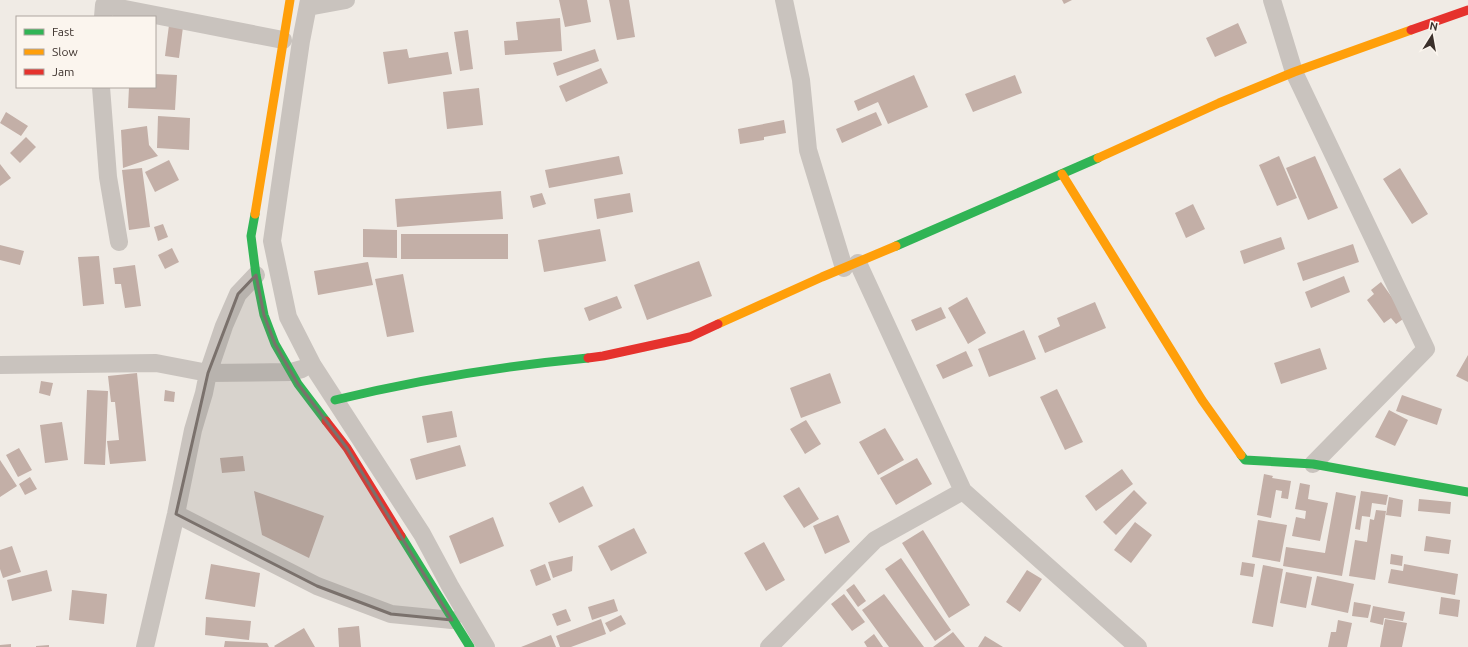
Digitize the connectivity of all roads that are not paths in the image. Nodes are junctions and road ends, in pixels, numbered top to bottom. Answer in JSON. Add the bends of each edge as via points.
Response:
{"nodes":[{"id":1,"x":290,"y":0,"type":"edge"},
{"id":2,"x":346,"y":0,"type":"edge"},
{"id":3,"x":784,"y":0,"type":"edge"},
{"id":4,"x":1272,"y":0,"type":"edge"},
{"id":5,"x":308,"y":3,"type":"edge"},
{"id":6,"x":1468,"y":10,"type":"edge"},
{"id":7,"x":103,"y":16,"type":"edge"},
{"id":8,"x":283,"y":40,"type":"junction"},
{"id":9,"x":1294,"y":72,"type":"junction"},
{"id":10,"x":101,"y":88,"type":"edge"},
{"id":11,"x":1062,"y":174,"type":"junction"},
{"id":12,"x":118,"y":242,"type":"dead end"},
{"id":13,"x":851,"y":265,"type":"junction"},
{"id":14,"x":256,"y":275,"type":"junction"},
{"id":15,"x":0,"y":365,"type":"edge"},
{"id":16,"x":313,"y":366,"type":"junction"},
{"id":17,"x":291,"y":372,"type":"junction"},
{"id":18,"x":208,"y":373,"type":"junction"},
{"id":19,"x":335,"y":400,"type":"junction"},
{"id":20,"x":1314,"y":464,"type":"junction"},
{"id":21,"x":963,"y":491,"type":"junction"},
{"id":22,"x":1468,"y":492,"type":"edge"},
{"id":23,"x":176,"y":514,"type":"junction"},
{"id":24,"x":452,"y":620,"type":"junction"},
{"id":25,"x":145,"y":647,"type":"edge"},
{"id":26,"x":470,"y":647,"type":"edge"},
{"id":27,"x":486,"y":647,"type":"edge"},
{"id":28,"x":769,"y":647,"type":"edge"},
{"id":29,"x":1138,"y":647,"type":"edge"}],
"edges":[{"from":1,"to":8,"type":"street"},
{"from":2,"to":5,"type":"street"},
{"from":3,"to":13,"type":"street","via":[[801,80],[808,150]]},
{"from":4,"to":9,"type":"street"},
{"from":5,"to":16,"type":"street","via":[[272,241],[288,317]]},
{"from":6,"to":9,"type":"street"},
{"from":7,"to":8,"type":"street","via":[[104,5]]},
{"from":8,"to":14,"type":"street","via":[[251,236]]},
{"from":9,"to":11,"type":"street"},
{"from":9,"to":20,"type":"street","via":[[1426,349]]},
{"from":10,"to":12,"type":"street","via":[[108,177]]},
{"from":11,"to":13,"type":"street"},
{"from":11,"to":20,"type":"street","via":[[1202,400],[1245,460]]},
{"from":13,"to":19,"type":"street","via":[[690,337],[603,356],[506,367]]},
{"from":13,"to":21,"type":"street"},
{"from":14,"to":17,"type":"street","via":[[264,315],[275,344]]},
{"from":14,"to":18,"type":"street","via":[[238,294]]},
{"from":15,"to":18,"type":"street","via":[[156,363]]},
{"from":16,"to":17,"type":"street"},
{"from":16,"to":19,"type":"street"},
{"from":17,"to":18,"type":"street"},
{"from":17,"to":24,"type":"street","via":[[347,448]]},
{"from":18,"to":23,"type":"street","via":[[193,430]]},
{"from":19,"to":27,"type":"street","via":[[422,534]]},
{"from":20,"to":22,"type":"street"},
{"from":21,"to":28,"type":"street","via":[[875,540]]},
{"from":21,"to":29,"type":"street"},
{"from":23,"to":24,"type":"street","via":[[317,586],[391,614]]},
{"from":23,"to":25,"type":"street"},
{"from":24,"to":26,"type":"street"}]}
